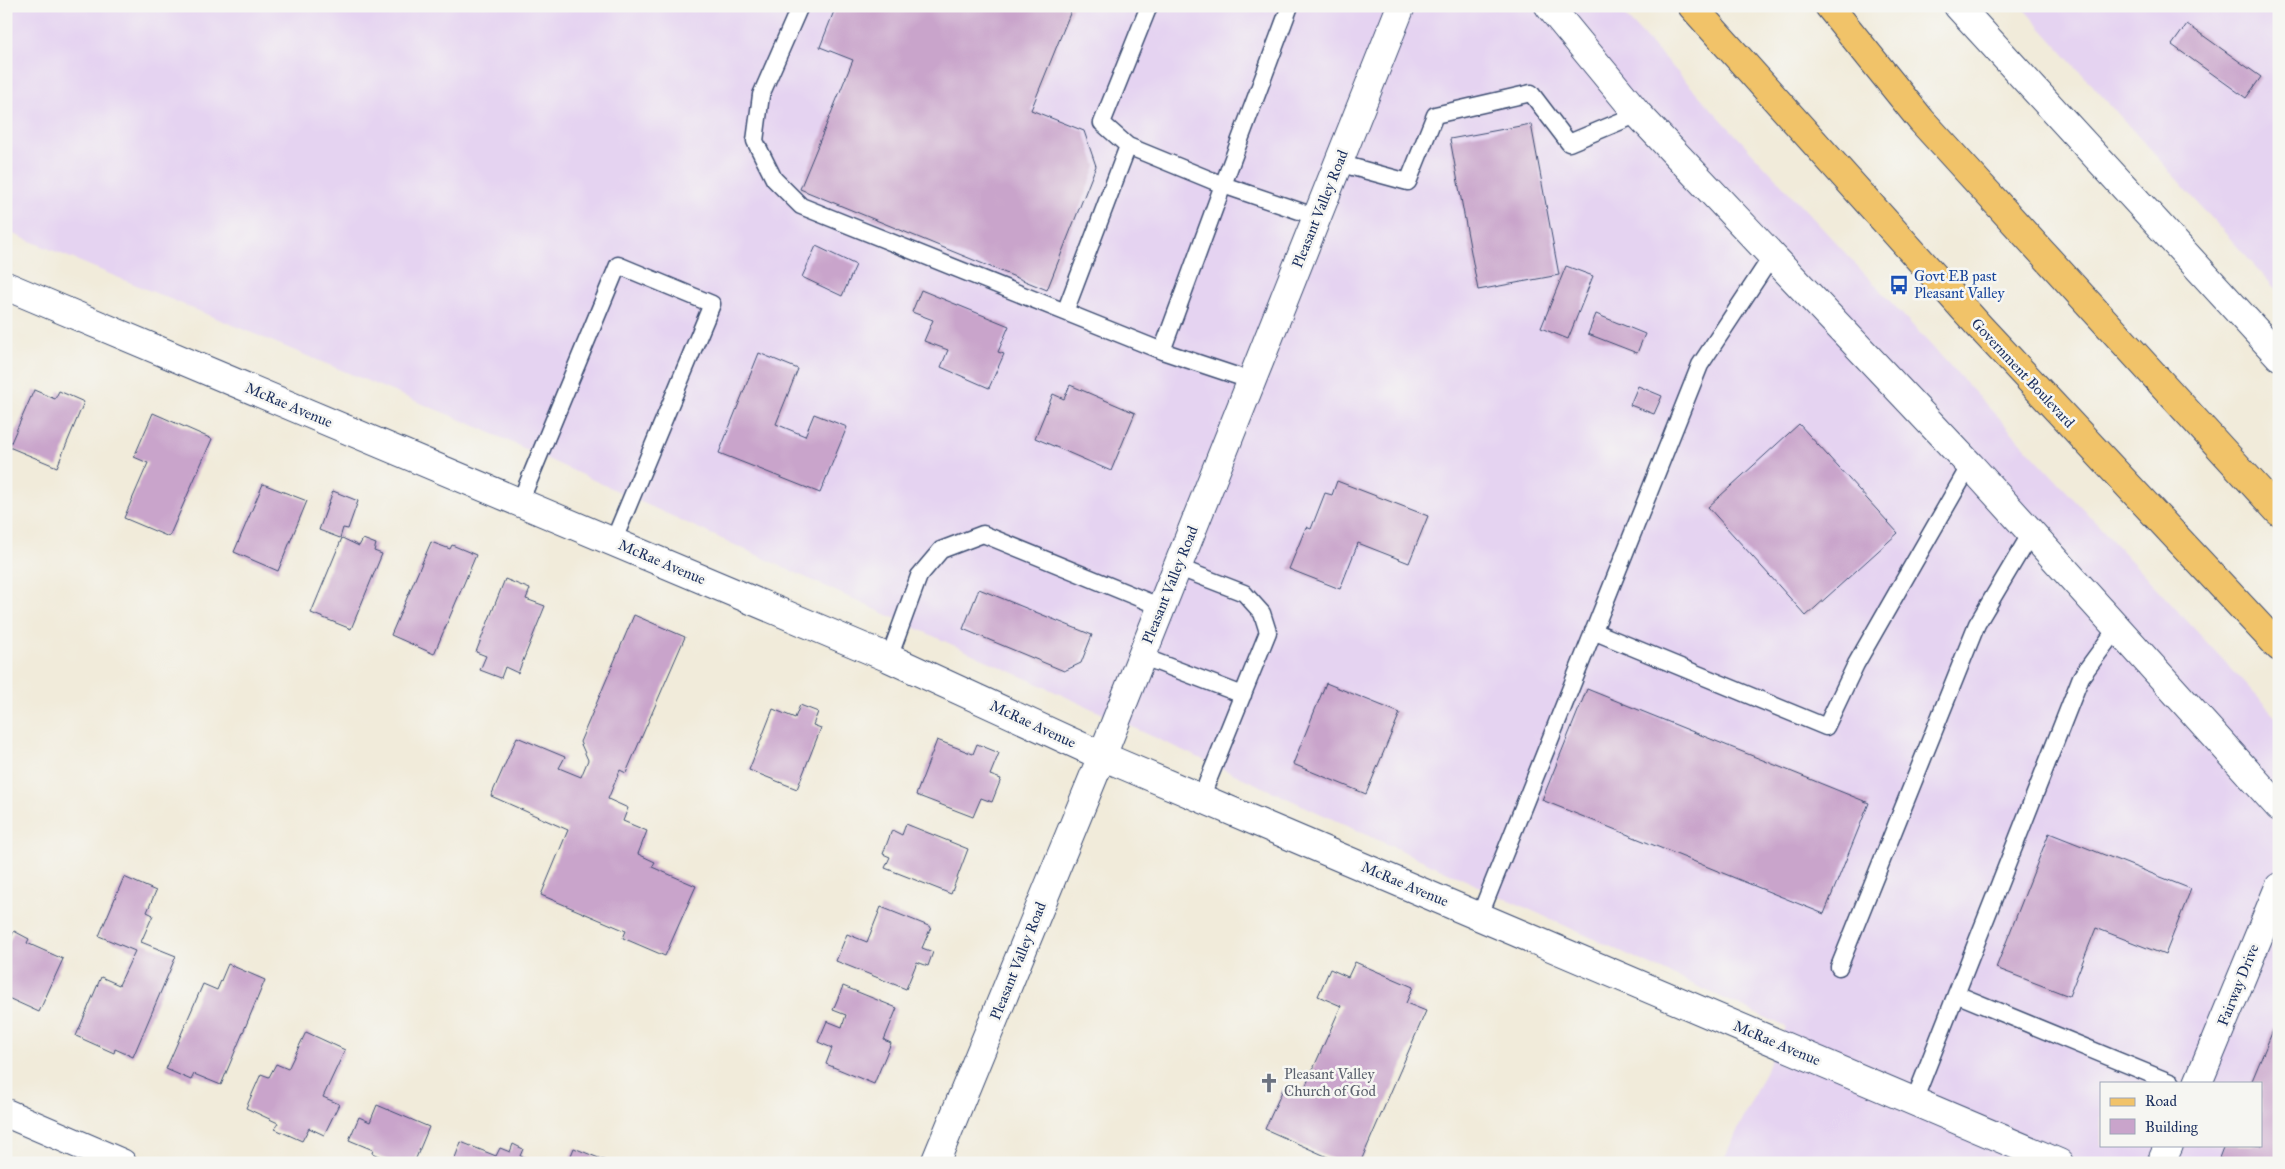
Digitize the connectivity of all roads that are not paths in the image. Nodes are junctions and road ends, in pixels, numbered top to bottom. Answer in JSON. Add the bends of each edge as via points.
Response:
{"nodes":[{"id":1,"x":800,"y":6,"type":"edge"},
{"id":2,"x":1149,"y":6,"type":"edge"},
{"id":3,"x":1290,"y":6,"type":"edge"},
{"id":4,"x":1401,"y":6,"type":"edge"},
{"id":5,"x":1549,"y":6,"type":"edge"},
{"id":6,"x":1692,"y":6,"type":"edge"},
{"id":7,"x":1829,"y":6,"type":"edge"},
{"id":8,"x":1958,"y":6,"type":"edge"},
{"id":9,"x":1638,"y":114,"type":"junction"},
{"id":10,"x":1128,"y":146,"type":"junction"},
{"id":11,"x":1338,"y":163,"type":"junction"},
{"id":12,"x":1224,"y":185,"type":"junction"},
{"id":13,"x":1317,"y":217,"type":"junction"},
{"id":14,"x":1772,"y":256,"type":"junction"},
{"id":15,"x":6,"y":286,"type":"edge"},
{"id":16,"x":1065,"y":312,"type":"junction"},
{"id":17,"x":1162,"y":351,"type":"junction"},
{"id":18,"x":2279,"y":356,"type":"edge"},
{"id":19,"x":1252,"y":381,"type":"junction"},
{"id":20,"x":1970,"y":465,"type":"junction"},
{"id":21,"x":520,"y":502,"type":"junction"},
{"id":22,"x":2279,"y":512,"type":"edge"},
{"id":23,"x":2031,"y":532,"type":"junction"},
{"id":24,"x":613,"y":542,"type":"junction"},
{"id":25,"x":1177,"y":567,"type":"junction"},
{"id":26,"x":1161,"y":607,"type":"junction"},
{"id":27,"x":2117,"y":628,"type":"junction"},
{"id":28,"x":1593,"y":631,"type":"junction"},
{"id":29,"x":2279,"y":647,"type":"edge"},
{"id":30,"x":1141,"y":656,"type":"junction"},
{"id":31,"x":889,"y":658,"type":"junction"},
{"id":32,"x":1243,"y":695,"type":"junction"},
{"id":33,"x":1102,"y":756,"type":"junction"},
{"id":34,"x":1201,"y":798,"type":"junction"},
{"id":35,"x":2279,"y":807,"type":"edge"},
{"id":36,"x":2279,"y":887,"type":"edge"},
{"id":37,"x":1480,"y":915,"type":"junction"},
{"id":38,"x":1839,"y":967,"type":"dead end"},
{"id":39,"x":1956,"y":994,"type":"junction"},
{"id":40,"x":2170,"y":1082,"type":"edge"},
{"id":41,"x":2198,"y":1082,"type":"edge"},
{"id":42,"x":1914,"y":1101,"type":"junction"},
{"id":43,"x":6,"y":1113,"type":"edge"},
{"id":44,"x":2169,"y":1146,"type":"edge"},
{"id":45,"x":122,"y":1163,"type":"edge"},
{"id":46,"x":934,"y":1163,"type":"edge"},
{"id":47,"x":2059,"y":1163,"type":"edge"},
{"id":48,"x":2161,"y":1163,"type":"edge"}],
"edges":[{"from":1,"to":16,"type":"lane","via":[[760,96],[754,141],[774,179],[801,206]]},
{"from":2,"to":10,"type":"lane","via":[[1102,123]]},
{"from":3,"to":12,"type":"lane"},
{"from":4,"to":11,"type":"street","name":"Pleasant Valley Road"},
{"from":5,"to":9,"type":"street"},
{"from":6,"to":29,"type":"main road","name":"Government Boulevard","via":[[1987,334]]},
{"from":7,"to":22,"type":"main road","via":[[1921,120]]},
{"from":8,"to":18,"type":"street"},
{"from":9,"to":11,"type":"lane","via":[[1569,143],[1531,93],[1435,115],[1408,182]]},
{"from":9,"to":14,"type":"street"},
{"from":10,"to":12,"type":"lane"},
{"from":10,"to":16,"type":"lane"},
{"from":11,"to":13,"type":"street","name":"Pleasant Valley Road"},
{"from":12,"to":13,"type":"lane"},
{"from":12,"to":17,"type":"lane"},
{"from":13,"to":19,"type":"street","name":"Pleasant Valley Road"},
{"from":14,"to":20,"type":"street"},
{"from":14,"to":28,"type":"lane","via":[[1700,365]]},
{"from":15,"to":21,"type":"street","name":"McRae Avenue"},
{"from":16,"to":17,"type":"lane"},
{"from":17,"to":19,"type":"lane"},
{"from":19,"to":25,"type":"street","name":"Pleasant Valley Road"},
{"from":20,"to":23,"type":"street"},
{"from":20,"to":28,"type":"lane","via":[[1856,664],[1826,727]]},
{"from":21,"to":24,"type":"street","name":"McRae Avenue"},
{"from":21,"to":24,"type":"lane","via":[[618,265],[703,300],[712,304]]},
{"from":23,"to":27,"type":"street"},
{"from":23,"to":38,"type":"lane","via":[[1977,624]]},
{"from":24,"to":31,"type":"street","name":"McRae Avenue"},
{"from":25,"to":26,"type":"street","name":"Pleasant Valley Road"},
{"from":25,"to":32,"type":"lane","via":[[1244,593],[1262,613],[1268,632]]},
{"from":26,"to":30,"type":"street","name":"Pleasant Valley Road"},
{"from":26,"to":31,"type":"lane","via":[[983,534],[941,550],[919,576]]},
{"from":27,"to":35,"type":"street"},
{"from":27,"to":39,"type":"lane","via":[[2082,677]]},
{"from":28,"to":37,"type":"lane"},
{"from":30,"to":32,"type":"lane"},
{"from":30,"to":33,"type":"street","name":"Pleasant Valley Road"},
{"from":31,"to":33,"type":"street","name":"McRae Avenue"},
{"from":32,"to":34,"type":"lane"},
{"from":33,"to":34,"type":"street","name":"McRae Avenue"},
{"from":33,"to":46,"type":"street","name":"Pleasant Valley Road"},
{"from":34,"to":37,"type":"street","name":"McRae Avenue"},
{"from":36,"to":41,"type":"street","name":"Fairway Drive"},
{"from":37,"to":42,"type":"street","name":"McRae Avenue"},
{"from":39,"to":40,"type":"lane"},
{"from":39,"to":42,"type":"lane"},
{"from":42,"to":47,"type":"street","name":"McRae Avenue"},
{"from":43,"to":45,"type":"street"},
{"from":44,"to":48,"type":"street"}]}
